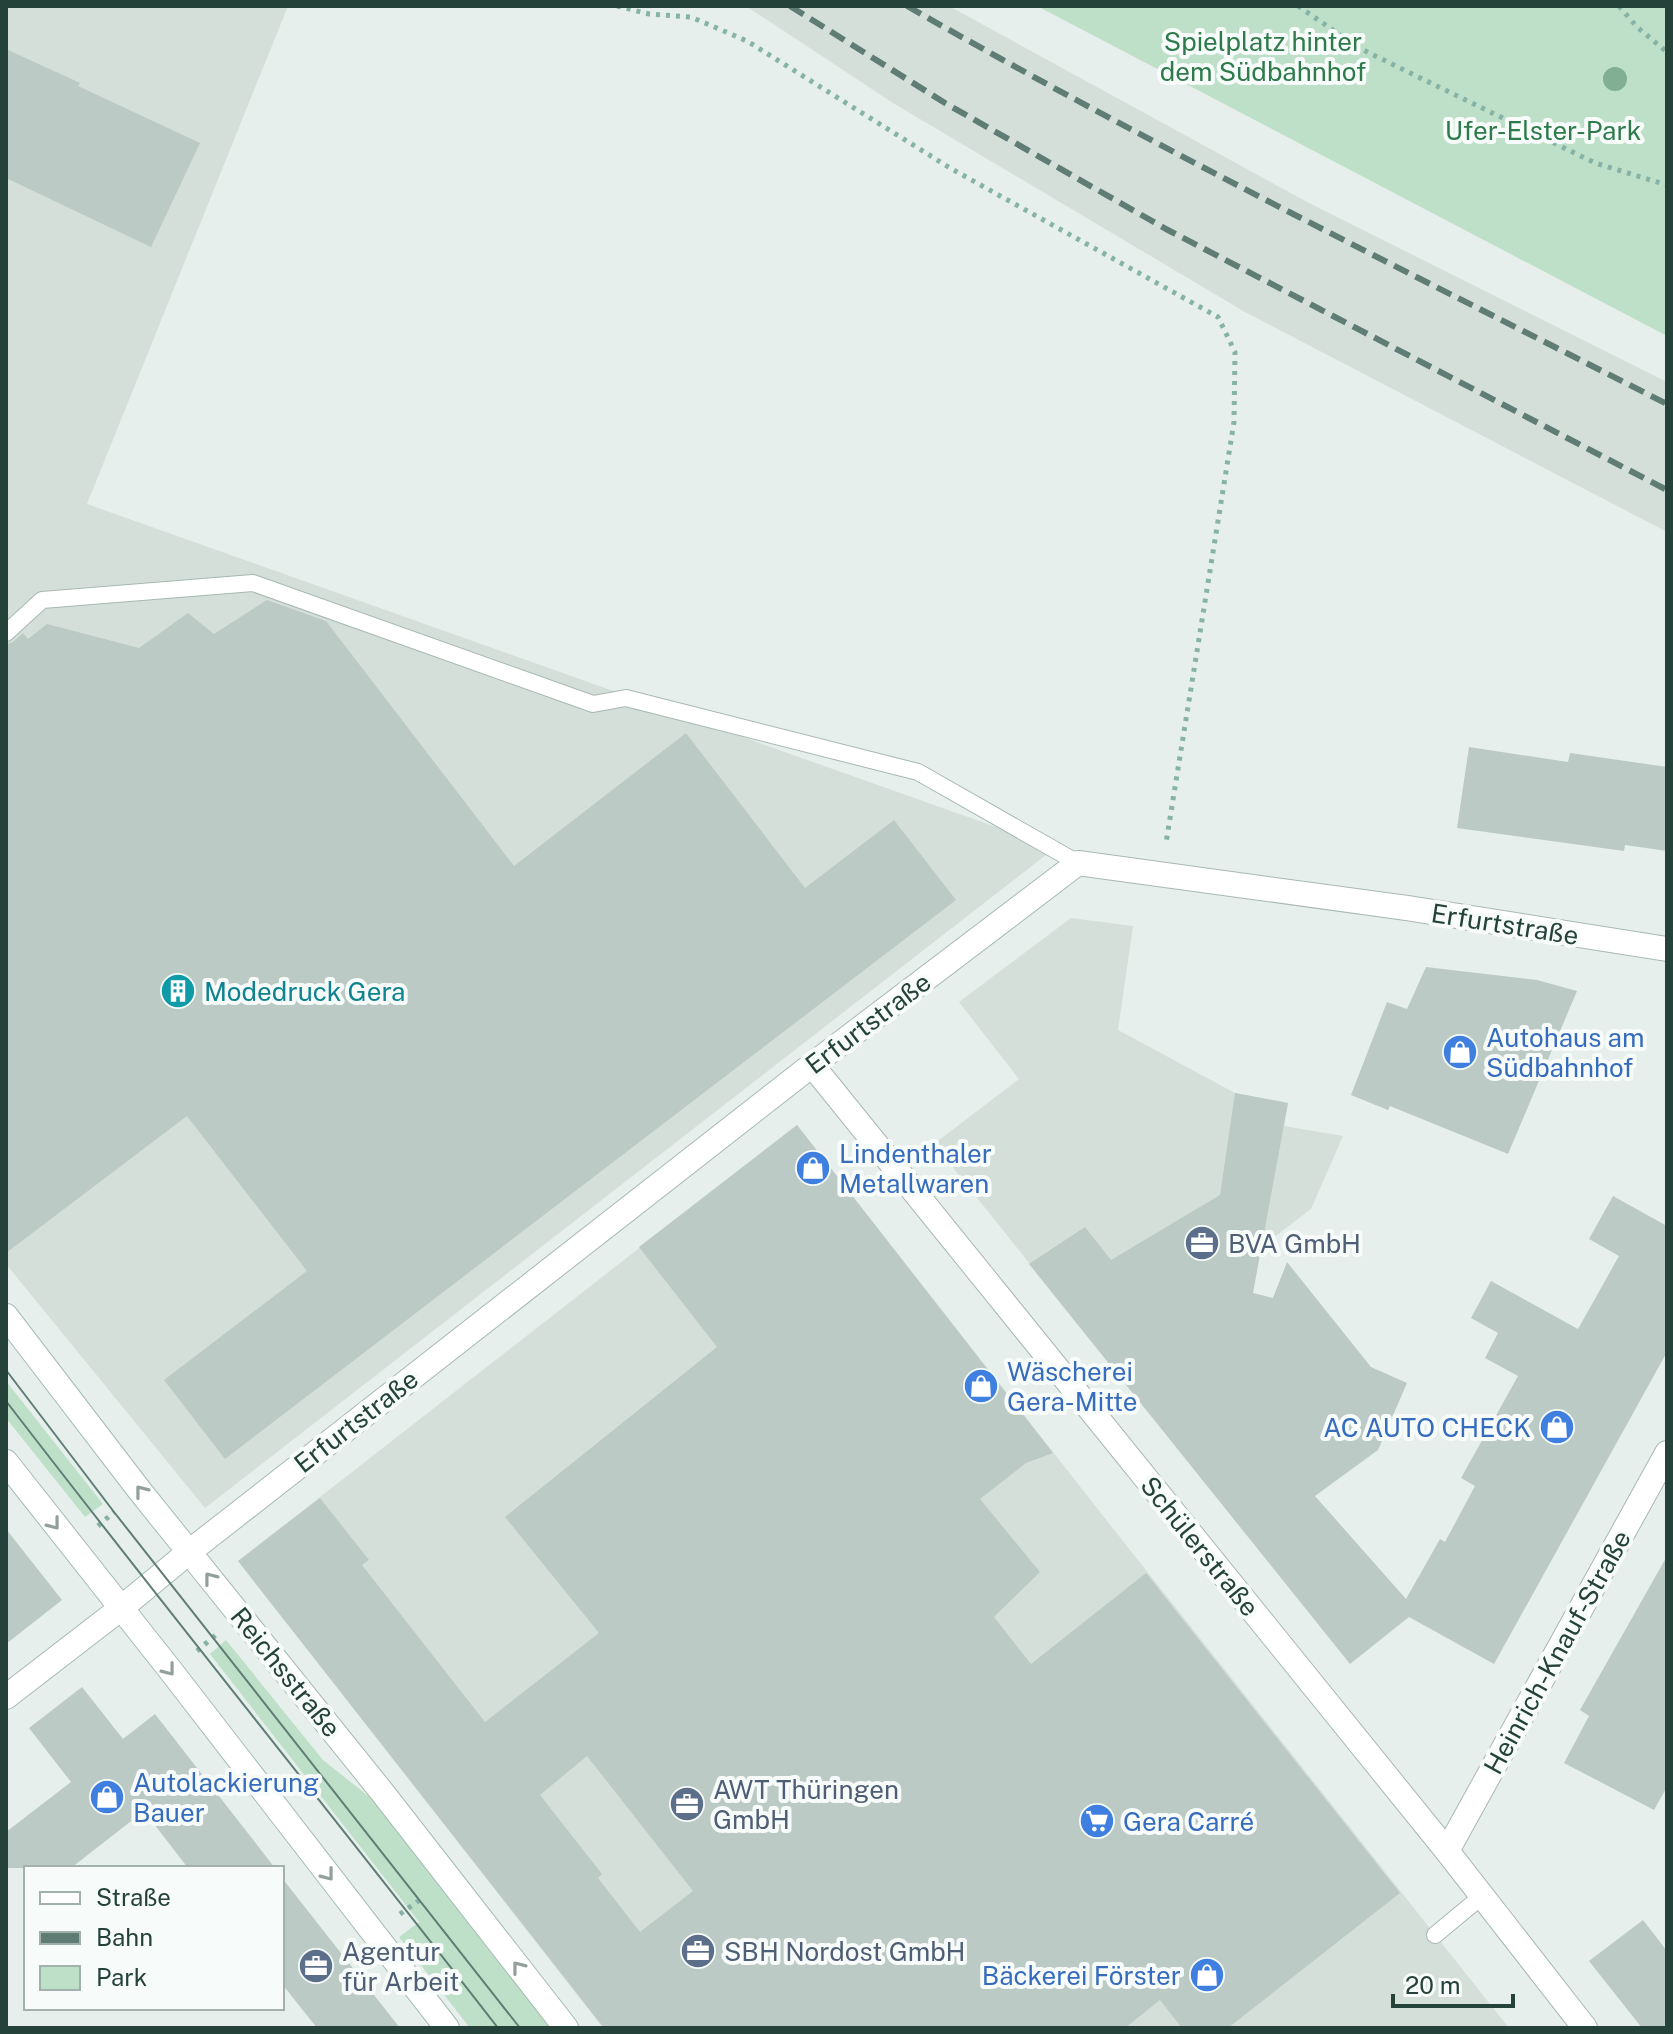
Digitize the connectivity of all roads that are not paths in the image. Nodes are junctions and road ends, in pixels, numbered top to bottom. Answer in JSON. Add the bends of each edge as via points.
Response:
{"nodes":[{"id":1,"x":6,"y":633,"type":"edge"},
{"id":2,"x":1078,"y":863,"type":"junction"},
{"id":3,"x":1667,"y":949,"type":"edge"},
{"id":4,"x":812,"y":1065,"type":"junction"},
{"id":5,"x":6,"y":1316,"type":"edge"},
{"id":6,"x":1667,"y":1453,"type":"edge"},
{"id":7,"x":6,"y":1462,"type":"edge"},
{"id":8,"x":189,"y":1552,"type":"junction"},
{"id":9,"x":120,"y":1609,"type":"junction"},
{"id":10,"x":6,"y":1697,"type":"edge"},
{"id":11,"x":1447,"y":1851,"type":"junction"},
{"id":12,"x":1482,"y":1896,"type":"junction"},
{"id":13,"x":1435,"y":1935,"type":"dead end"},
{"id":14,"x":447,"y":2028,"type":"edge"},
{"id":15,"x":566,"y":2028,"type":"edge"},
{"id":16,"x":1585,"y":2028,"type":"edge"}],
"edges":[{"from":1,"to":2,"type":"lane","via":[[42,600],[253,583],[593,704],[626,698],[918,772]]},
{"from":2,"to":3,"type":"street","name":"Erfurtstraße"},
{"from":2,"to":4,"type":"street","name":"Erfurtstraße"},
{"from":4,"to":8,"type":"street","name":"Erfurtstraße"},
{"from":4,"to":11,"type":"street","name":"Schülerstraße"},
{"from":8,"to":5,"type":"street","name":"Reichsstraße","one_way":true},
{"from":6,"to":11,"type":"street","name":"Heinrich-Knauf-Straße"},
{"from":7,"to":9,"type":"street","one_way":true},
{"from":8,"to":9,"type":"street","name":"Erfurtstraße"},
{"from":15,"to":8,"type":"street","name":"Reichsstraße","one_way":true},
{"from":9,"to":10,"type":"street"},
{"from":9,"to":14,"type":"street","one_way":true},
{"from":11,"to":12,"type":"street","name":"Schülerstraße"},
{"from":12,"to":13,"type":"lane"},
{"from":12,"to":16,"type":"street","name":"Schülerstraße"}]}
